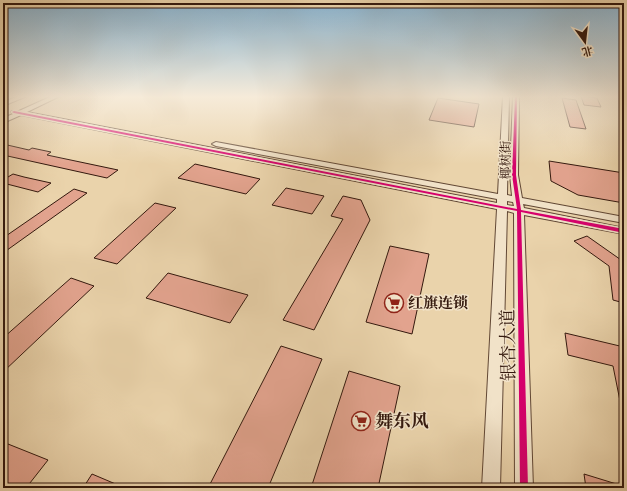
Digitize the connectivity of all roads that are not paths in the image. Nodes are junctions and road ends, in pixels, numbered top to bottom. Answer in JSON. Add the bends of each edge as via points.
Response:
{"nodes":[{"id":1,"x":68,"y":119,"type":"edge"},
{"id":2,"x":505,"y":119,"type":"edge"},
{"id":3,"x":515,"y":119,"type":"edge"},
{"id":4,"x":501,"y":202,"type":"junction"},
{"id":5,"x":519,"y":206,"type":"junction"},
{"id":6,"x":624,"y":220,"type":"edge"},
{"id":7,"x":624,"y":231,"type":"edge"},
{"id":8,"x":492,"y":488,"type":"edge"},
{"id":9,"x":524,"y":488,"type":"edge"}],
"edges":[{"from":1,"to":4,"type":"street"},
{"from":2,"to":4,"type":"street","name":"椰树街"},
{"from":3,"to":5,"type":"street","name":"椰树街","via":[[514,175]]},
{"from":4,"to":5,"type":"street"},
{"from":4,"to":8,"type":"street","name":"银杏大道"},
{"from":5,"to":6,"type":"street"},
{"from":5,"to":7,"type":"street"},
{"from":5,"to":9,"type":"street","name":"银杏大道"}]}
